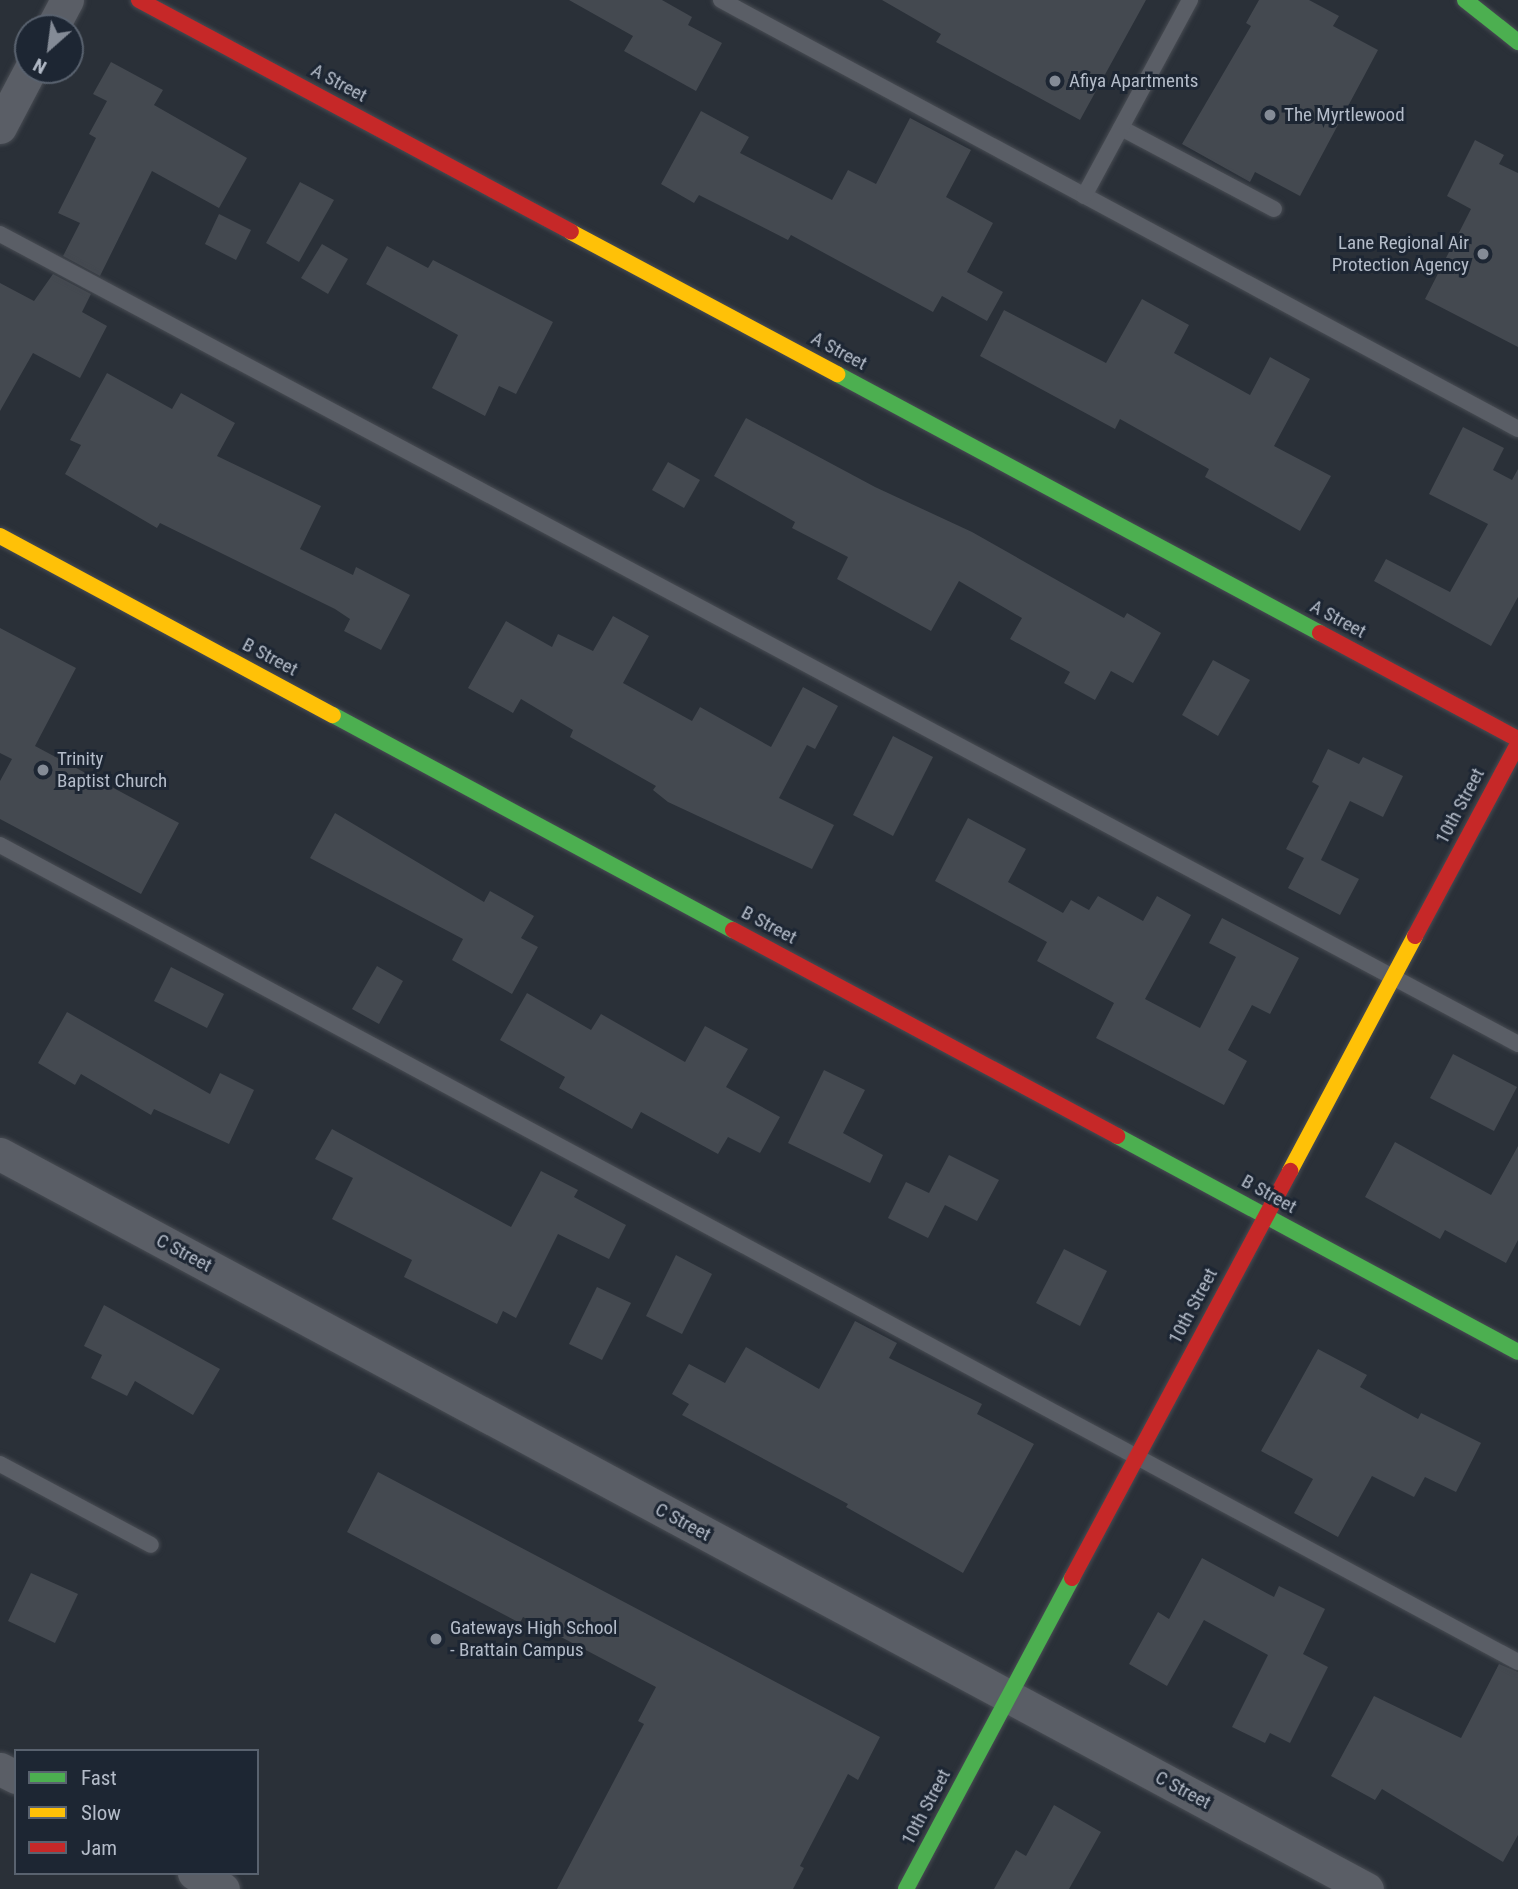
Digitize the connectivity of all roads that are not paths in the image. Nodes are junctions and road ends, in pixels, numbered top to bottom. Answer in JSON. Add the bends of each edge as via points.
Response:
{"nodes":[{"id":1,"x":139,"y":0,"type":"edge"},
{"id":2,"x":721,"y":0,"type":"edge"},
{"id":3,"x":1190,"y":0,"type":"edge"},
{"id":4,"x":1465,"y":0,"type":"edge"},
{"id":5,"x":1518,"y":42,"type":"edge"},
{"id":6,"x":23,"y":84,"type":"edge"},
{"id":7,"x":0,"y":127,"type":"edge"},
{"id":8,"x":1121,"y":128,"type":"junction"},
{"id":9,"x":1084,"y":195,"type":"junction"},
{"id":10,"x":1274,"y":209,"type":"dead end"},
{"id":11,"x":0,"y":234,"type":"edge"},
{"id":12,"x":1518,"y":429,"type":"edge"},
{"id":13,"x":0,"y":536,"type":"edge"},
{"id":14,"x":1518,"y":741,"type":"edge"},
{"id":15,"x":0,"y":845,"type":"edge"},
{"id":16,"x":1393,"y":976,"type":"junction"},
{"id":17,"x":1518,"y":1044,"type":"edge"},
{"id":18,"x":0,"y":1154,"type":"edge"},
{"id":19,"x":1266,"y":1216,"type":"junction"},
{"id":20,"x":1518,"y":1352,"type":"edge"},
{"id":21,"x":1137,"y":1457,"type":"junction"},
{"id":22,"x":0,"y":1464,"type":"edge"},
{"id":23,"x":151,"y":1545,"type":"dead end"},
{"id":24,"x":1518,"y":1662,"type":"edge"},
{"id":25,"x":1008,"y":1697,"type":"junction"},
{"id":26,"x":198,"y":1875,"type":"edge"},
{"id":27,"x":223,"y":1889,"type":"edge"},
{"id":28,"x":906,"y":1889,"type":"edge"},
{"id":29,"x":1367,"y":1889,"type":"edge"}],
"edges":[{"from":1,"to":14,"type":"street","name":"A Street"},
{"from":2,"to":9,"type":"lane"},
{"from":3,"to":8,"type":"lane"},
{"from":4,"to":5,"type":"street"},
{"from":6,"to":7,"type":"street"},
{"from":8,"to":9,"type":"lane"},
{"from":8,"to":10,"type":"lane"},
{"from":9,"to":12,"type":"lane"},
{"from":11,"to":16,"type":"lane"},
{"from":13,"to":19,"type":"street","name":"B Street"},
{"from":14,"to":16,"type":"street","name":"10th Street"},
{"from":15,"to":21,"type":"lane"},
{"from":16,"to":17,"type":"lane"},
{"from":16,"to":19,"type":"street","name":"10th Street"},
{"from":18,"to":25,"type":"street","name":"C Street"},
{"from":19,"to":20,"type":"street","name":"B Street"},
{"from":19,"to":21,"type":"street","name":"10th Street"},
{"from":21,"to":24,"type":"lane"},
{"from":21,"to":25,"type":"street","name":"10th Street"},
{"from":22,"to":23,"type":"lane"},
{"from":25,"to":28,"type":"street","name":"10th Street"},
{"from":25,"to":29,"type":"street","name":"C Street"},
{"from":26,"to":27,"type":"street"}]}
